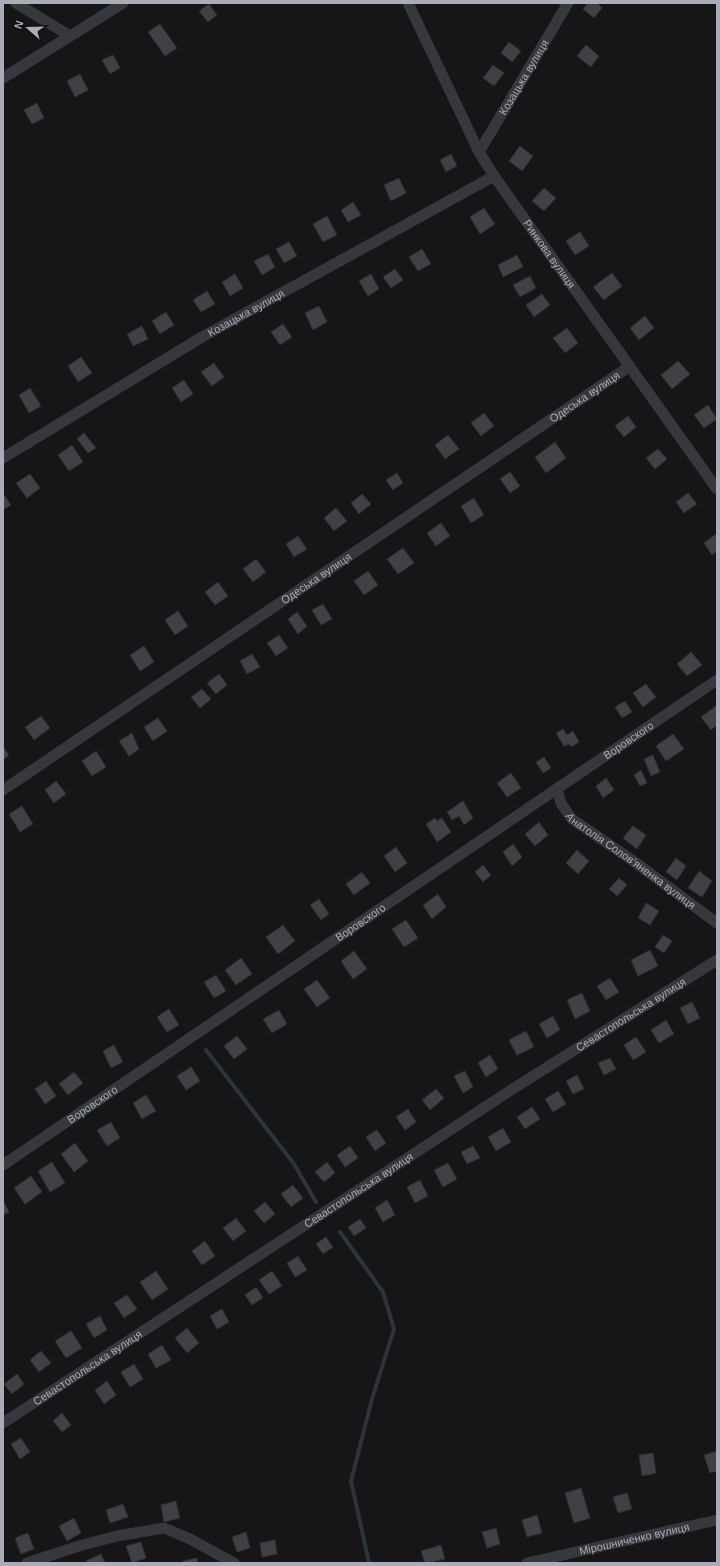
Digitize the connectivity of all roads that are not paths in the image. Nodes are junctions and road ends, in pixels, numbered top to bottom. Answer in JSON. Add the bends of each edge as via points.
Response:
{"nodes":[{"id":1,"x":16,"y":3,"type":"edge"},
{"id":2,"x":123,"y":3,"type":"edge"},
{"id":3,"x":408,"y":3,"type":"edge"},
{"id":4,"x":568,"y":3,"type":"edge"},
{"id":5,"x":70,"y":36,"type":"junction"},
{"id":6,"x":3,"y":78,"type":"edge"},
{"id":7,"x":479,"y":152,"type":"junction"},
{"id":8,"x":494,"y":176,"type":"junction"},
{"id":9,"x":630,"y":366,"type":"junction"},
{"id":10,"x":3,"y":458,"type":"edge"},
{"id":11,"x":717,"y":490,"type":"edge"},
{"id":12,"x":717,"y":680,"type":"edge"},
{"id":13,"x":558,"y":789,"type":"junction"},
{"id":14,"x":3,"y":790,"type":"edge"},
{"id":15,"x":717,"y":923,"type":"edge"},
{"id":16,"x":717,"y":960,"type":"edge"},
{"id":17,"x":3,"y":1165,"type":"edge"},
{"id":18,"x":3,"y":1423,"type":"edge"},
{"id":19,"x":717,"y":1520,"type":"edge"},
{"id":20,"x":27,"y":1563,"type":"edge"},
{"id":21,"x":234,"y":1563,"type":"edge"},
{"id":22,"x":528,"y":1563,"type":"edge"}],
"edges":[{"from":1,"to":5,"type":"street"},
{"from":2,"to":5,"type":"street"},
{"from":3,"to":7,"type":"street","name":"Ринкова вулиця"},
{"from":4,"to":7,"type":"street","name":"Козацька вулиця"},
{"from":5,"to":6,"type":"street"},
{"from":7,"to":8,"type":"street","name":"Ринкова вулиця"},
{"from":8,"to":9,"type":"street","name":"Ринкова вулиця"},
{"from":8,"to":10,"type":"street","name":"Козацька вулиця","via":[[202,337]]},
{"from":9,"to":11,"type":"street","name":"Ринкова вулиця"},
{"from":9,"to":14,"type":"street","name":"Одеська вулиця"},
{"from":12,"to":13,"type":"street","name":"Воровского"},
{"from":13,"to":15,"type":"street","name":"Анатолія Солов'яненка вулиця","via":[[561,804],[572,819]]},
{"from":13,"to":17,"type":"street","name":"Воровского"},
{"from":16,"to":18,"type":"street","name":"Севастопольська вулиця","via":[[508,1092]]},
{"from":19,"to":22,"type":"street","name":"Мірошниченко вулиця"},
{"from":20,"to":21,"type":"street","via":[[116,1536],[164,1528]]}]}
